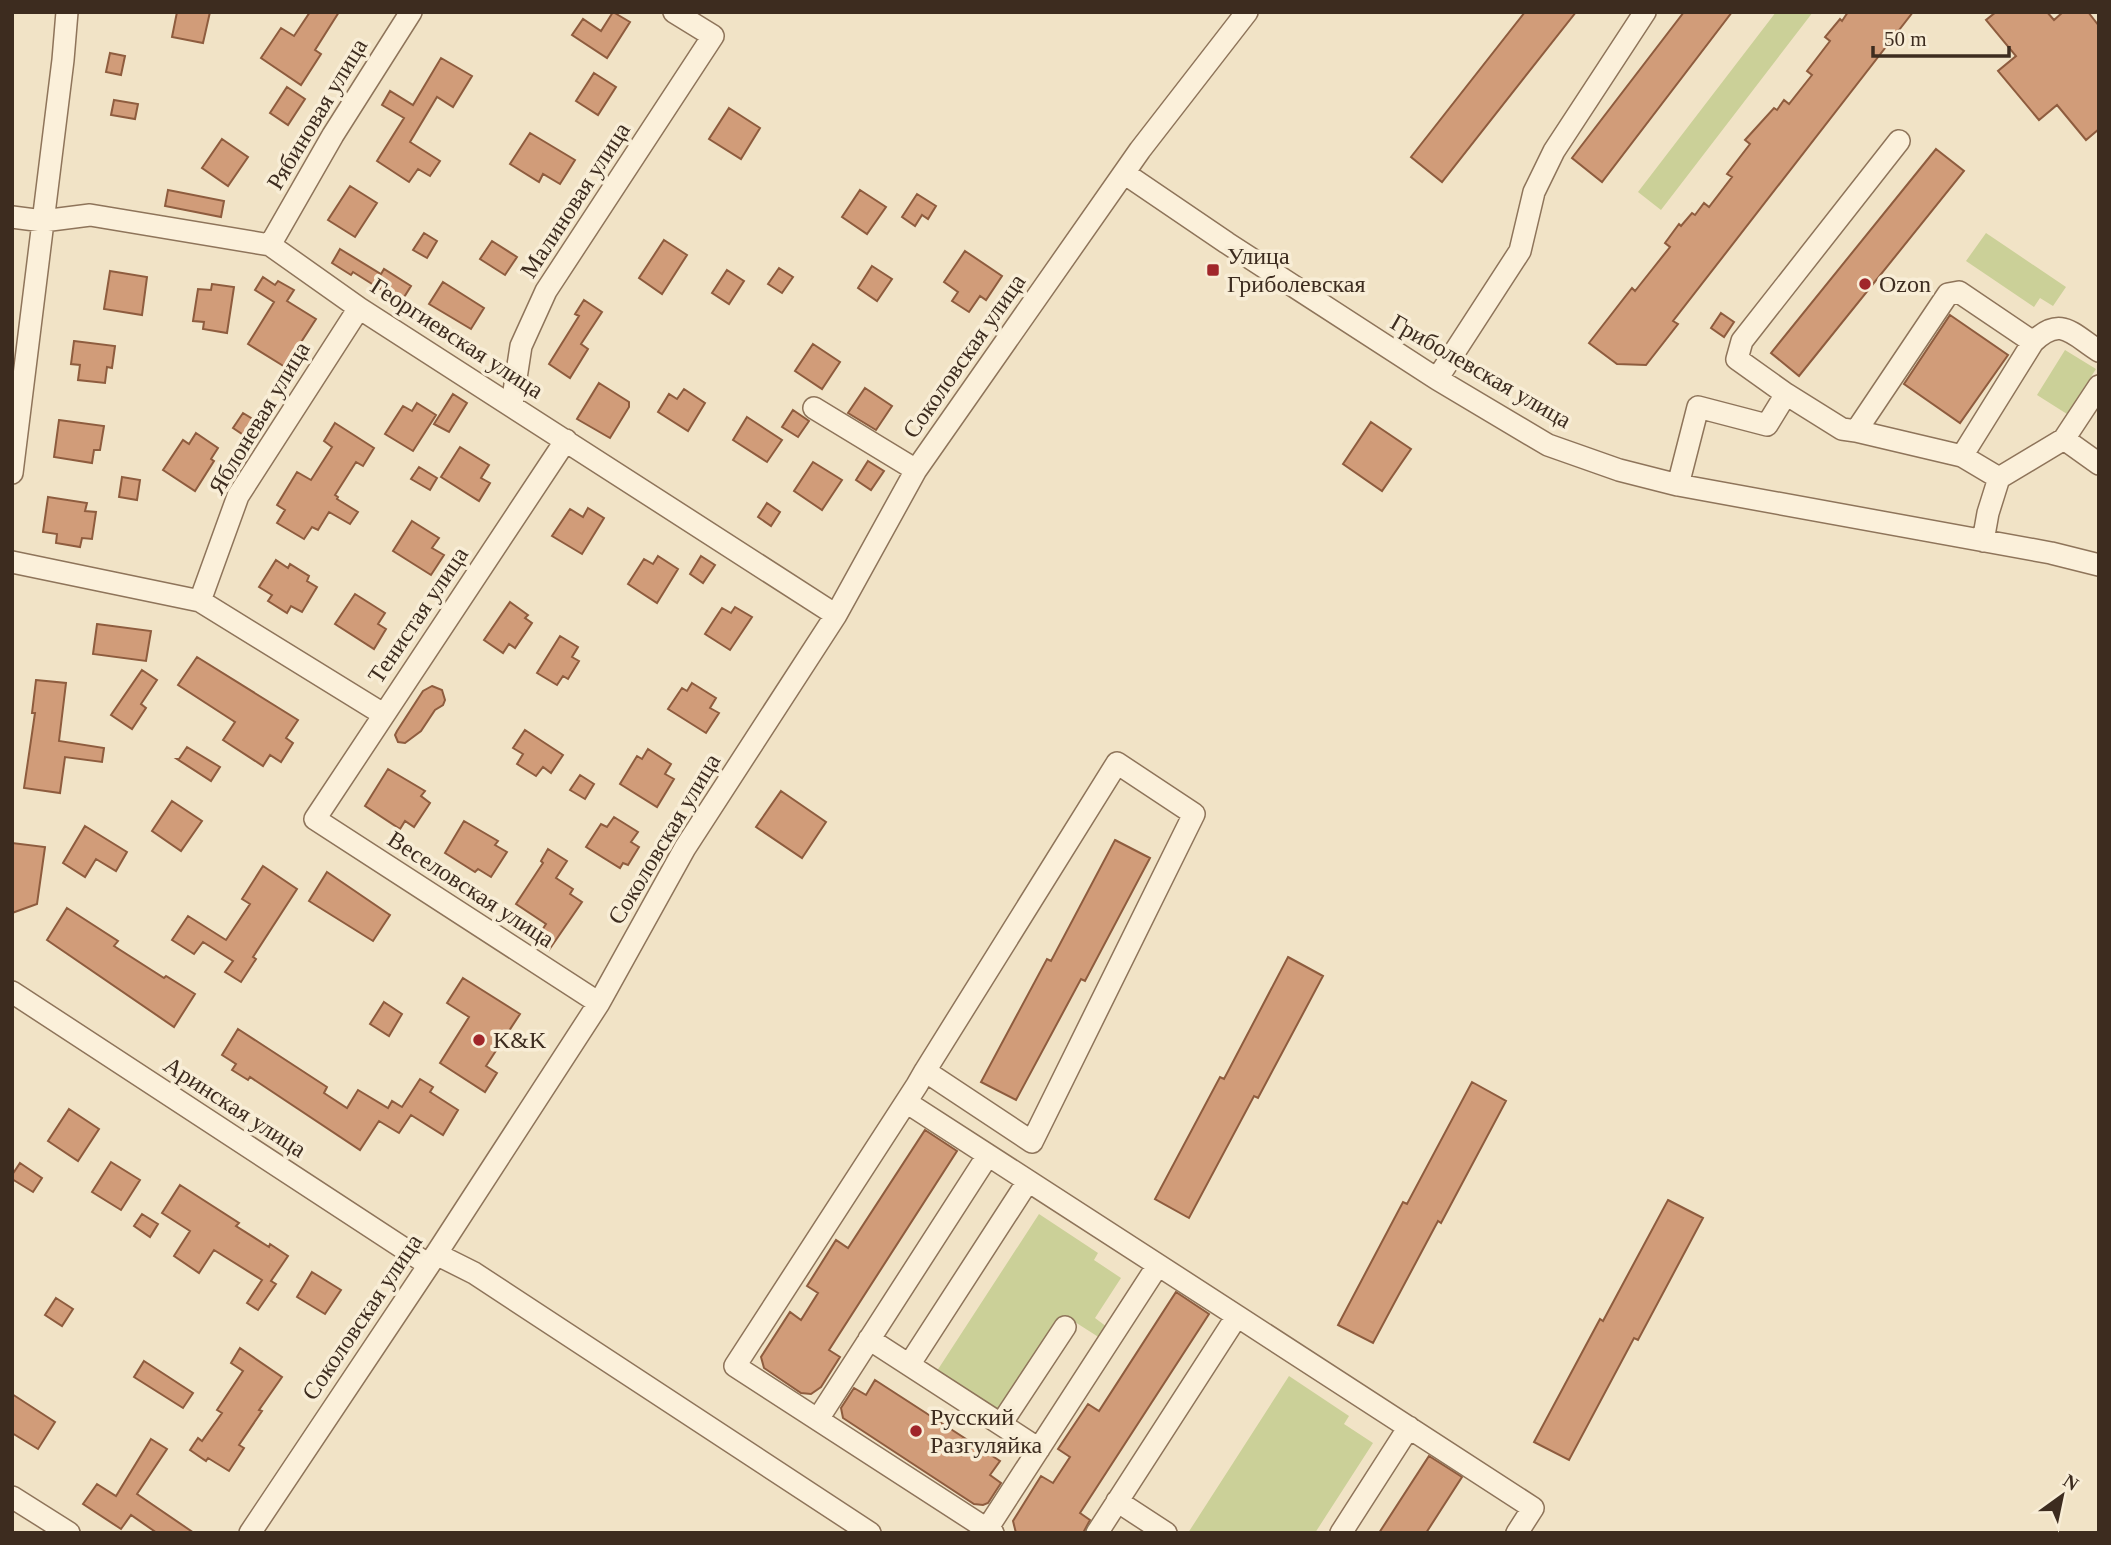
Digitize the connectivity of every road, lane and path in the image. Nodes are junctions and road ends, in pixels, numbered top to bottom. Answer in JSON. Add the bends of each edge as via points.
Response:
{"nodes":[{"id":1,"x":67,"y":12,"type":"edge"},
{"id":2,"x":411,"y":12,"type":"edge"},
{"id":3,"x":674,"y":12,"type":"edge"},
{"id":4,"x":1247,"y":12,"type":"edge"},
{"id":5,"x":1645,"y":12,"type":"edge"},
{"id":6,"x":1899,"y":141,"type":"dead end"},
{"id":7,"x":1124,"y":173,"type":"junction"},
{"id":8,"x":12,"y":217,"type":"edge"},
{"id":9,"x":43,"y":221,"type":"junction"},
{"id":10,"x":270,"y":245,"type":"junction"},
{"id":11,"x":359,"y":308,"type":"junction"},
{"id":12,"x":2034,"y":342,"type":"junction"},
{"id":13,"x":2099,"y":351,"type":"edge"},
{"id":14,"x":1437,"y":379,"type":"junction"},
{"id":15,"x":2099,"y":386,"type":"edge"},
{"id":16,"x":1786,"y":394,"type":"junction"},
{"id":17,"x":512,"y":404,"type":"junction"},
{"id":18,"x":814,"y":408,"type":"dead end"},
{"id":19,"x":1856,"y":431,"type":"junction"},
{"id":20,"x":2064,"y":439,"type":"junction"},
{"id":21,"x":565,"y":440,"type":"junction"},
{"id":22,"x":1962,"y":456,"type":"junction"},
{"id":23,"x":2099,"y":464,"type":"edge"},
{"id":24,"x":916,"y":470,"type":"junction"},
{"id":25,"x":12,"y":473,"type":"edge"},
{"id":26,"x":1999,"y":478,"type":"junction"},
{"id":27,"x":1678,"y":485,"type":"junction"},
{"id":28,"x":1983,"y":541,"type":"junction"},
{"id":29,"x":12,"y":562,"type":"edge"},
{"id":30,"x":2099,"y":565,"type":"edge"},
{"id":31,"x":200,"y":601,"type":"junction"},
{"id":32,"x":836,"y":615,"type":"junction"},
{"id":33,"x":383,"y":714,"type":"junction"},
{"id":34,"x":315,"y":819,"type":"joint"},
{"id":35,"x":12,"y":992,"type":"edge"},
{"id":36,"x":599,"y":1003,"type":"junction"},
{"id":37,"x":925,"y":1072,"type":"junction"},
{"id":38,"x":906,"y":1102,"type":"junction"},
{"id":39,"x":989,"y":1155,"type":"junction"},
{"id":40,"x":1028,"y":1181,"type":"junction"},
{"id":41,"x":432,"y":1259,"type":"junction"},
{"id":42,"x":1158,"y":1265,"type":"junction"},
{"id":43,"x":1237,"y":1316,"type":"junction"},
{"id":44,"x":1065,"y":1327,"type":"dead end"},
{"id":45,"x":869,"y":1339,"type":"junction"},
{"id":46,"x":909,"y":1365,"type":"junction"},
{"id":47,"x":818,"y":1419,"type":"junction"},
{"id":48,"x":1001,"y":1424,"type":"junction"},
{"id":49,"x":1409,"y":1427,"type":"junction"},
{"id":50,"x":1039,"y":1449,"type":"junction"},
{"id":51,"x":12,"y":1497,"type":"edge"},
{"id":52,"x":1117,"y":1501,"type":"junction"},
{"id":53,"x":990,"y":1531,"type":"edge"},
{"id":54,"x":69,"y":1533,"type":"edge"},
{"id":55,"x":250,"y":1533,"type":"edge"},
{"id":56,"x":870,"y":1533,"type":"edge"},
{"id":57,"x":1097,"y":1533,"type":"edge"},
{"id":58,"x":1167,"y":1533,"type":"edge"},
{"id":59,"x":1341,"y":1533,"type":"edge"},
{"id":60,"x":1517,"y":1533,"type":"edge"}],
"edges":[{"from":1,"to":9,"type":"street"},
{"from":2,"to":10,"type":"street","name":"Рябиновая улица"},
{"from":3,"to":17,"type":"street","name":"Малиновая улица","via":[[713,36],[546,291],[521,346]]},
{"from":4,"to":7,"type":"street","name":"Соколовская улица"},
{"from":5,"to":14,"type":"street","via":[[1554,151],[1534,192],[1520,251]]},
{"from":6,"to":16,"type":"street","via":[[1742,341],[1737,359]]},
{"from":7,"to":14,"type":"street","name":"Гриболевская улица"},
{"from":7,"to":24,"type":"street","name":"Соколовская улица"},
{"from":8,"to":9,"type":"street","name":"Георгиевская улица"},
{"from":9,"to":10,"type":"street","name":"Георгиевская улица","via":[[90,215]]},
{"from":9,"to":25,"type":"street"},
{"from":10,"to":11,"type":"street","name":"Георгиевская улица"},
{"from":11,"to":17,"type":"street","name":"Георгиевская улица"},
{"from":11,"to":31,"type":"street","name":"Яблоневая улица","via":[[238,496]]},
{"from":12,"to":13,"type":"street","via":[[2053,327],[2062,327]]},
{"from":12,"to":19,"type":"street","via":[[1959,292],[1948,294]]},
{"from":12,"to":22,"type":"street"},
{"from":14,"to":27,"type":"street","name":"Гриболевская улица","via":[[1548,445]]},
{"from":15,"to":20,"type":"street"},
{"from":16,"to":19,"type":"street","via":[[1843,429]]},
{"from":16,"to":27,"type":"street","via":[[1767,425],[1698,407]]},
{"from":17,"to":21,"type":"street","name":"Георгиевская улица"},
{"from":18,"to":24,"type":"street"},
{"from":19,"to":22,"type":"street"},
{"from":20,"to":23,"type":"street"},
{"from":20,"to":26,"type":"street"},
{"from":21,"to":32,"type":"street","name":"Георгиевская улица"},
{"from":21,"to":33,"type":"street","name":"Тенистая улица"},
{"from":22,"to":26,"type":"street"},
{"from":24,"to":32,"type":"street","name":"Соколовская улица"},
{"from":26,"to":28,"type":"street"},
{"from":27,"to":28,"type":"street","name":"Гриболевская улица"},
{"from":28,"to":30,"type":"street","name":"Гриболевская улица"},
{"from":29,"to":31,"type":"street"},
{"from":31,"to":33,"type":"street"},
{"from":32,"to":36,"type":"street","name":"Соколовская улица","via":[[685,848]]},
{"from":33,"to":34,"type":"street","name":"Тенистая улица"},
{"from":34,"to":36,"type":"street","name":"Веселовская улица"},
{"from":35,"to":41,"type":"street","name":"Аринская улица"},
{"from":36,"to":41,"type":"street","name":"Соколовская улица"},
{"from":37,"to":37,"type":"street","via":[[1117,763],[1194,814],[1032,1142]]},
{"from":37,"to":38,"type":"street"},
{"from":38,"to":39,"type":"street"},
{"from":38,"to":47,"type":"street","via":[[735,1366]]},
{"from":39,"to":40,"type":"street"},
{"from":39,"to":45,"type":"street"},
{"from":40,"to":42,"type":"street"},
{"from":40,"to":46,"type":"street"},
{"from":41,"to":55,"type":"street","name":"Соколовская улица"},
{"from":41,"to":56,"type":"street","name":"Аринская улица","via":[[474,1273]]},
{"from":42,"to":43,"type":"street"},
{"from":42,"to":50,"type":"street"},
{"from":43,"to":49,"type":"street"},
{"from":43,"to":52,"type":"street"},
{"from":44,"to":48,"type":"street"},
{"from":45,"to":46,"type":"street"},
{"from":45,"to":47,"type":"street"},
{"from":46,"to":48,"type":"street"},
{"from":47,"to":53,"type":"street"},
{"from":48,"to":50,"type":"street"},
{"from":49,"to":59,"type":"street"},
{"from":49,"to":60,"type":"street","via":[[1533,1508]]},
{"from":50,"to":53,"type":"street"},
{"from":51,"to":54,"type":"street"},
{"from":52,"to":57,"type":"street"},
{"from":52,"to":58,"type":"street"}]}
